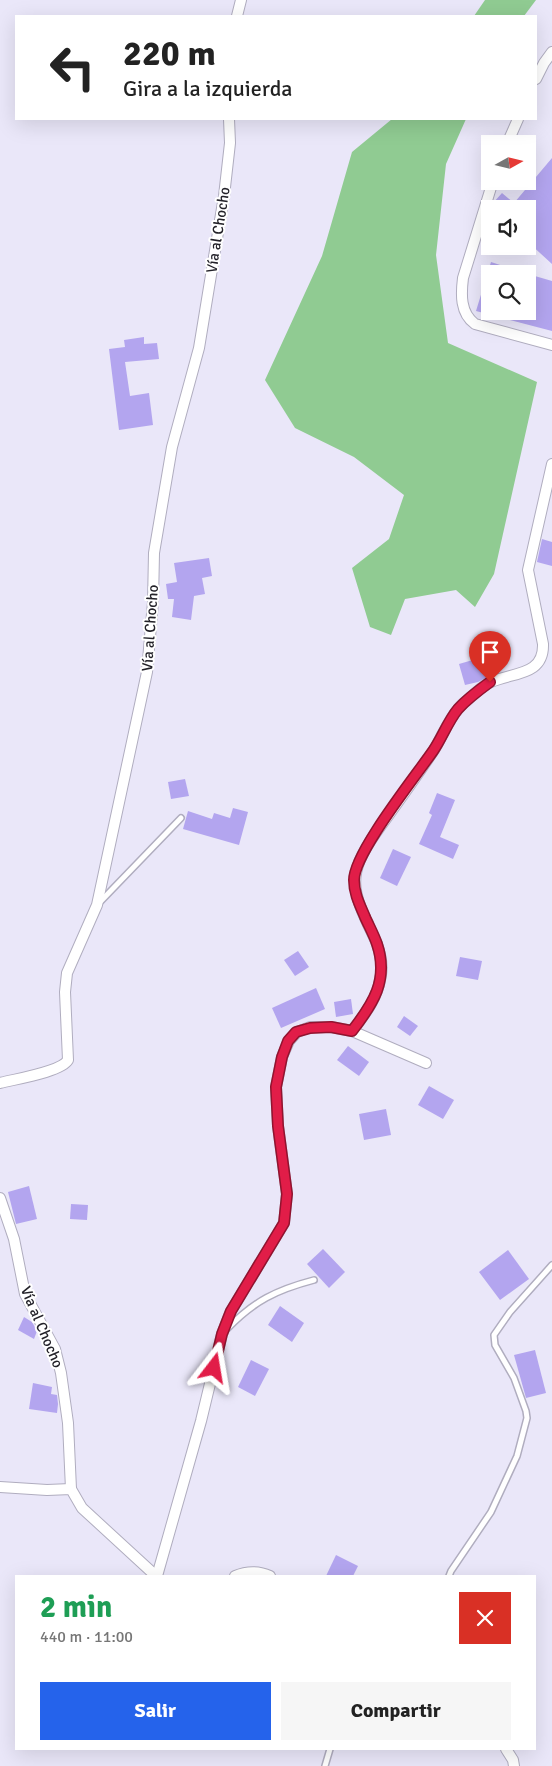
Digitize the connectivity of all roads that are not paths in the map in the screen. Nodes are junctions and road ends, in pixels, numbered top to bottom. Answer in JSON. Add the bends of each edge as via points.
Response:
{"nodes":[{"id":1,"x":241,"y":0,"type":"edge"},
{"id":2,"x":238,"y":15,"type":"edge"},
{"id":3,"x":552,"y":52,"type":"edge"},
{"id":4,"x":537,"y":77,"type":"edge"},
{"id":5,"x":228,"y":120,"type":"edge"},
{"id":6,"x":518,"y":120,"type":"edge"},
{"id":7,"x":511,"y":135,"type":"edge"},
{"id":8,"x":490,"y":190,"type":"edge"},
{"id":9,"x":552,"y":345,"type":"edge"},
{"id":10,"x":552,"y":464,"type":"edge"},
{"id":11,"x":181,"y":818,"type":"dead end"},
{"id":12,"x":96,"y":905,"type":"junction"},
{"id":13,"x":352,"y":1031,"type":"junction"},
{"id":14,"x":426,"y":1063,"type":"dead end"},
{"id":15,"x":0,"y":1083,"type":"edge"},
{"id":16,"x":0,"y":1198,"type":"edge"},
{"id":17,"x":552,"y":1264,"type":"edge"},
{"id":18,"x":314,"y":1280,"type":"dead end"},
{"id":19,"x":222,"y":1334,"type":"junction"},
{"id":20,"x":0,"y":1487,"type":"edge"},
{"id":21,"x":72,"y":1489,"type":"junction"},
{"id":22,"x":155,"y":1575,"type":"edge"},
{"id":23,"x":156,"y":1575,"type":"edge"},
{"id":24,"x":239,"y":1575,"type":"edge"},
{"id":25,"x":268,"y":1575,"type":"edge"},
{"id":26,"x":449,"y":1575,"type":"edge"},
{"id":27,"x":330,"y":1750,"type":"edge"},
{"id":28,"x":507,"y":1750,"type":"edge"},
{"id":29,"x":325,"y":1766,"type":"edge"},
{"id":30,"x":514,"y":1766,"type":"edge"}],
"edges":[{"from":1,"to":2,"type":"street"},
{"from":3,"to":4,"type":"street"},
{"from":5,"to":12,"type":"street","name":"Vía al Chocho","via":[[230,143],[224,196],[202,329],[172,447],[154,553],[148,672]]},
{"from":6,"to":7,"type":"street"},
{"from":8,"to":9,"type":"street","via":[[462,278],[464,309],[475,324]]},
{"from":10,"to":13,"type":"street","via":[[528,570],[544,652],[535,667],[490,682],[458,709],[357,865],[354,879],[356,895],[376,942],[382,973],[372,1003]]},
{"from":11,"to":12,"type":"lane"},
{"from":12,"to":15,"type":"street","name":"Vía al Chocho","via":[[67,974],[66,1064]]},
{"from":13,"to":14,"type":"street"},
{"from":13,"to":19,"type":"street","via":[[310,1028],[296,1032],[288,1041],[276,1087],[287,1194],[284,1223],[231,1311]]},
{"from":16,"to":21,"type":"street","name":"Vía al Chocho","via":[[14,1239],[25,1294],[54,1349],[61,1373]]},
{"from":17,"to":26,"type":"lane","via":[[494,1335],[495,1346],[514,1378],[527,1418],[517,1456],[491,1512]]},
{"from":18,"to":19,"type":"lane","via":[[287,1287],[262,1299],[241,1314]]},
{"from":19,"to":23,"type":"street","via":[[201,1421]]},
{"from":20,"to":21,"type":"street"},
{"from":21,"to":22,"type":"street","via":[[82,1508]]},
{"from":24,"to":25,"type":"street","via":[[251,1572]]},
{"from":27,"to":29,"type":"lane"},
{"from":28,"to":30,"type":"street"}]}
